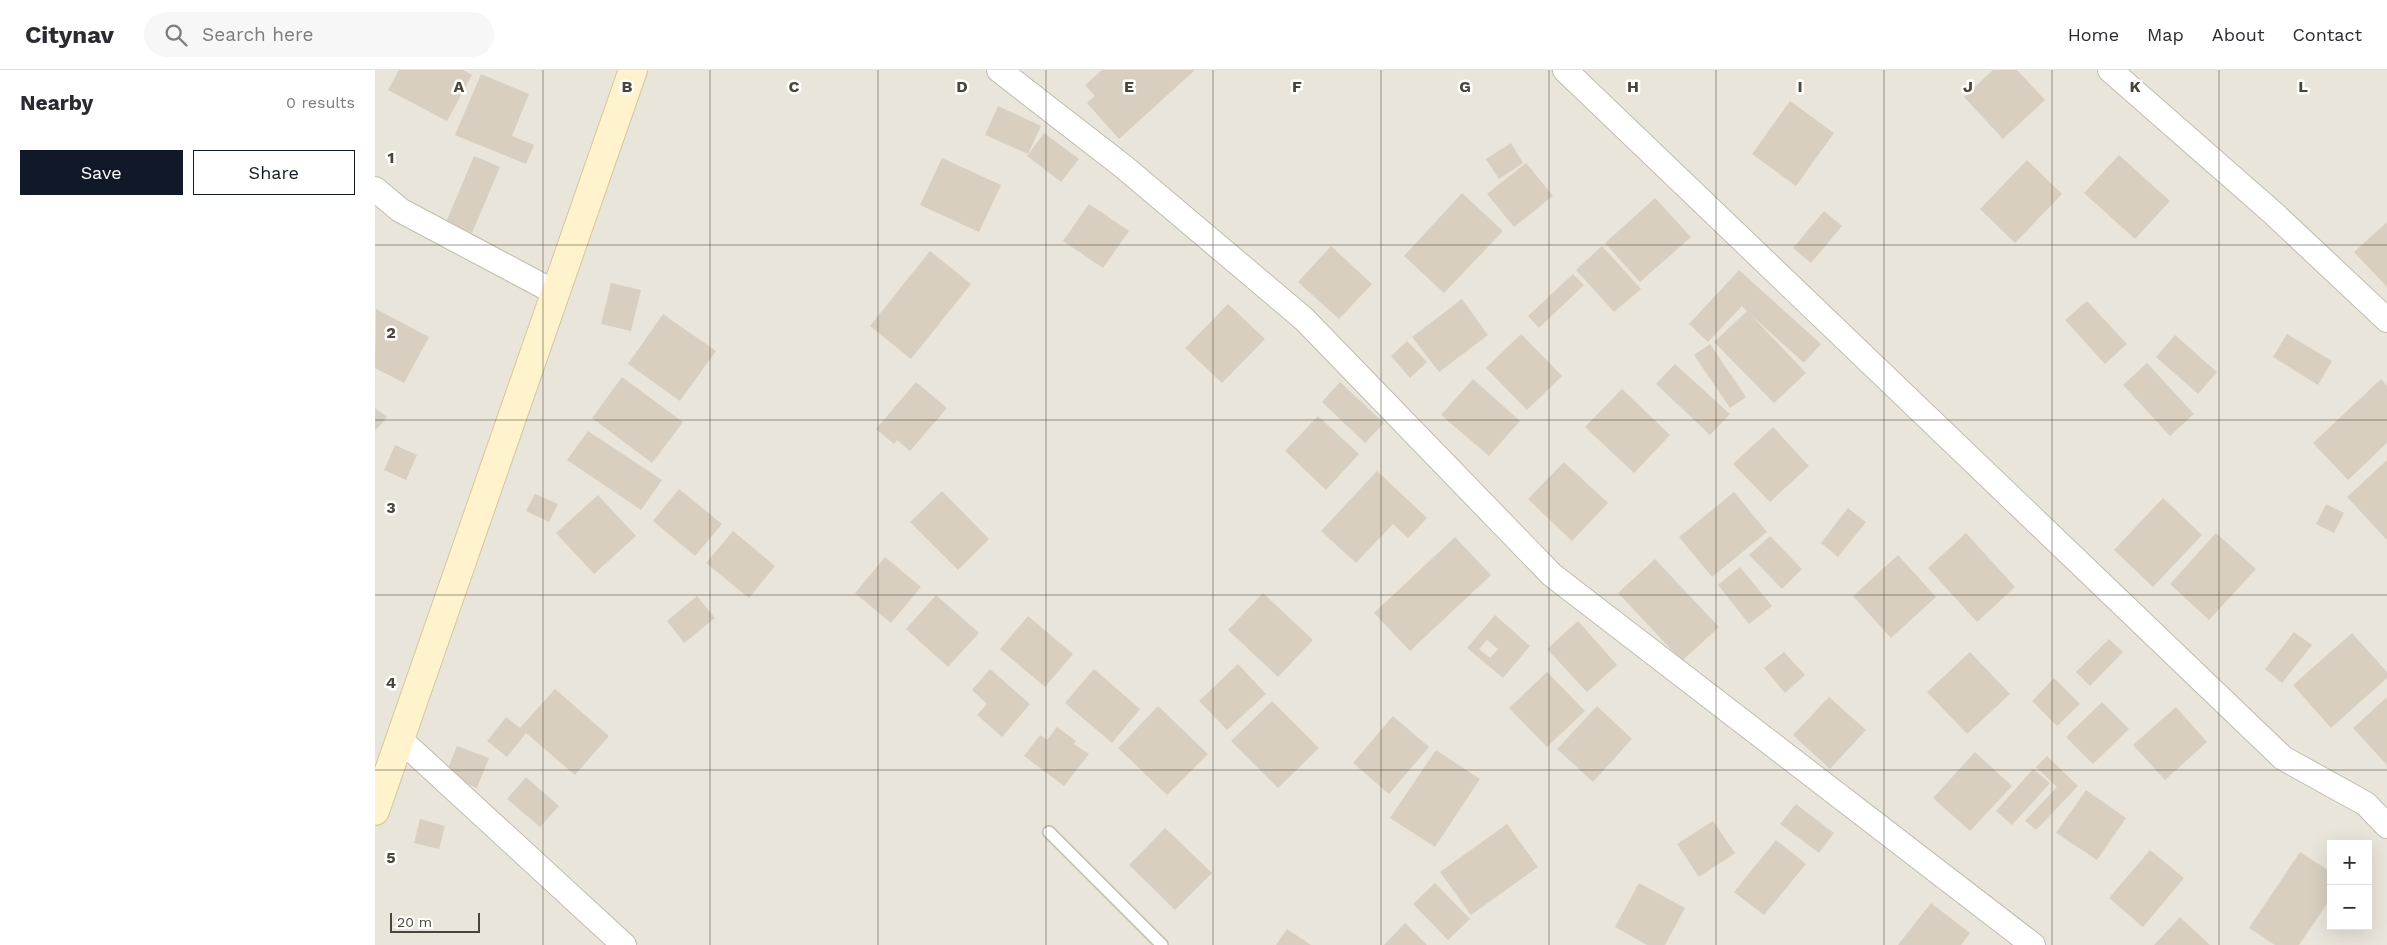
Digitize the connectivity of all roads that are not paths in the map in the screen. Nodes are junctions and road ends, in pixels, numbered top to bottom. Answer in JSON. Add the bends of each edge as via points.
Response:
{"nodes":[{"id":1,"x":633,"y":70,"type":"edge"},
{"id":2,"x":999,"y":70,"type":"edge"},
{"id":3,"x":1565,"y":70,"type":"edge"},
{"id":4,"x":2110,"y":70,"type":"edge"},
{"id":5,"x":375,"y":189,"type":"edge"},
{"id":6,"x":556,"y":294,"type":"junction"},
{"id":7,"x":2387,"y":320,"type":"edge"},
{"id":8,"x":401,"y":740,"type":"junction"},
{"id":9,"x":375,"y":811,"type":"edge"},
{"id":10,"x":2387,"y":826,"type":"edge"},
{"id":11,"x":1049,"y":832,"type":"dead end"},
{"id":12,"x":624,"y":945,"type":"edge"},
{"id":13,"x":1162,"y":945,"type":"edge"},
{"id":14,"x":2033,"y":945,"type":"edge"}],
"edges":[{"from":1,"to":6,"type":"main road"},
{"from":2,"to":14,"type":"street","via":[[1124,167],[1304,319],[1551,575]]},
{"from":3,"to":10,"type":"street","via":[[2283,758],[2366,804]]},
{"from":4,"to":7,"type":"street","via":[[2272,212]]},
{"from":5,"to":6,"type":"street","via":[[400,210]]},
{"from":6,"to":8,"type":"main road"},
{"from":8,"to":9,"type":"main road"},
{"from":8,"to":12,"type":"street"},
{"from":11,"to":13,"type":"lane"}]}
